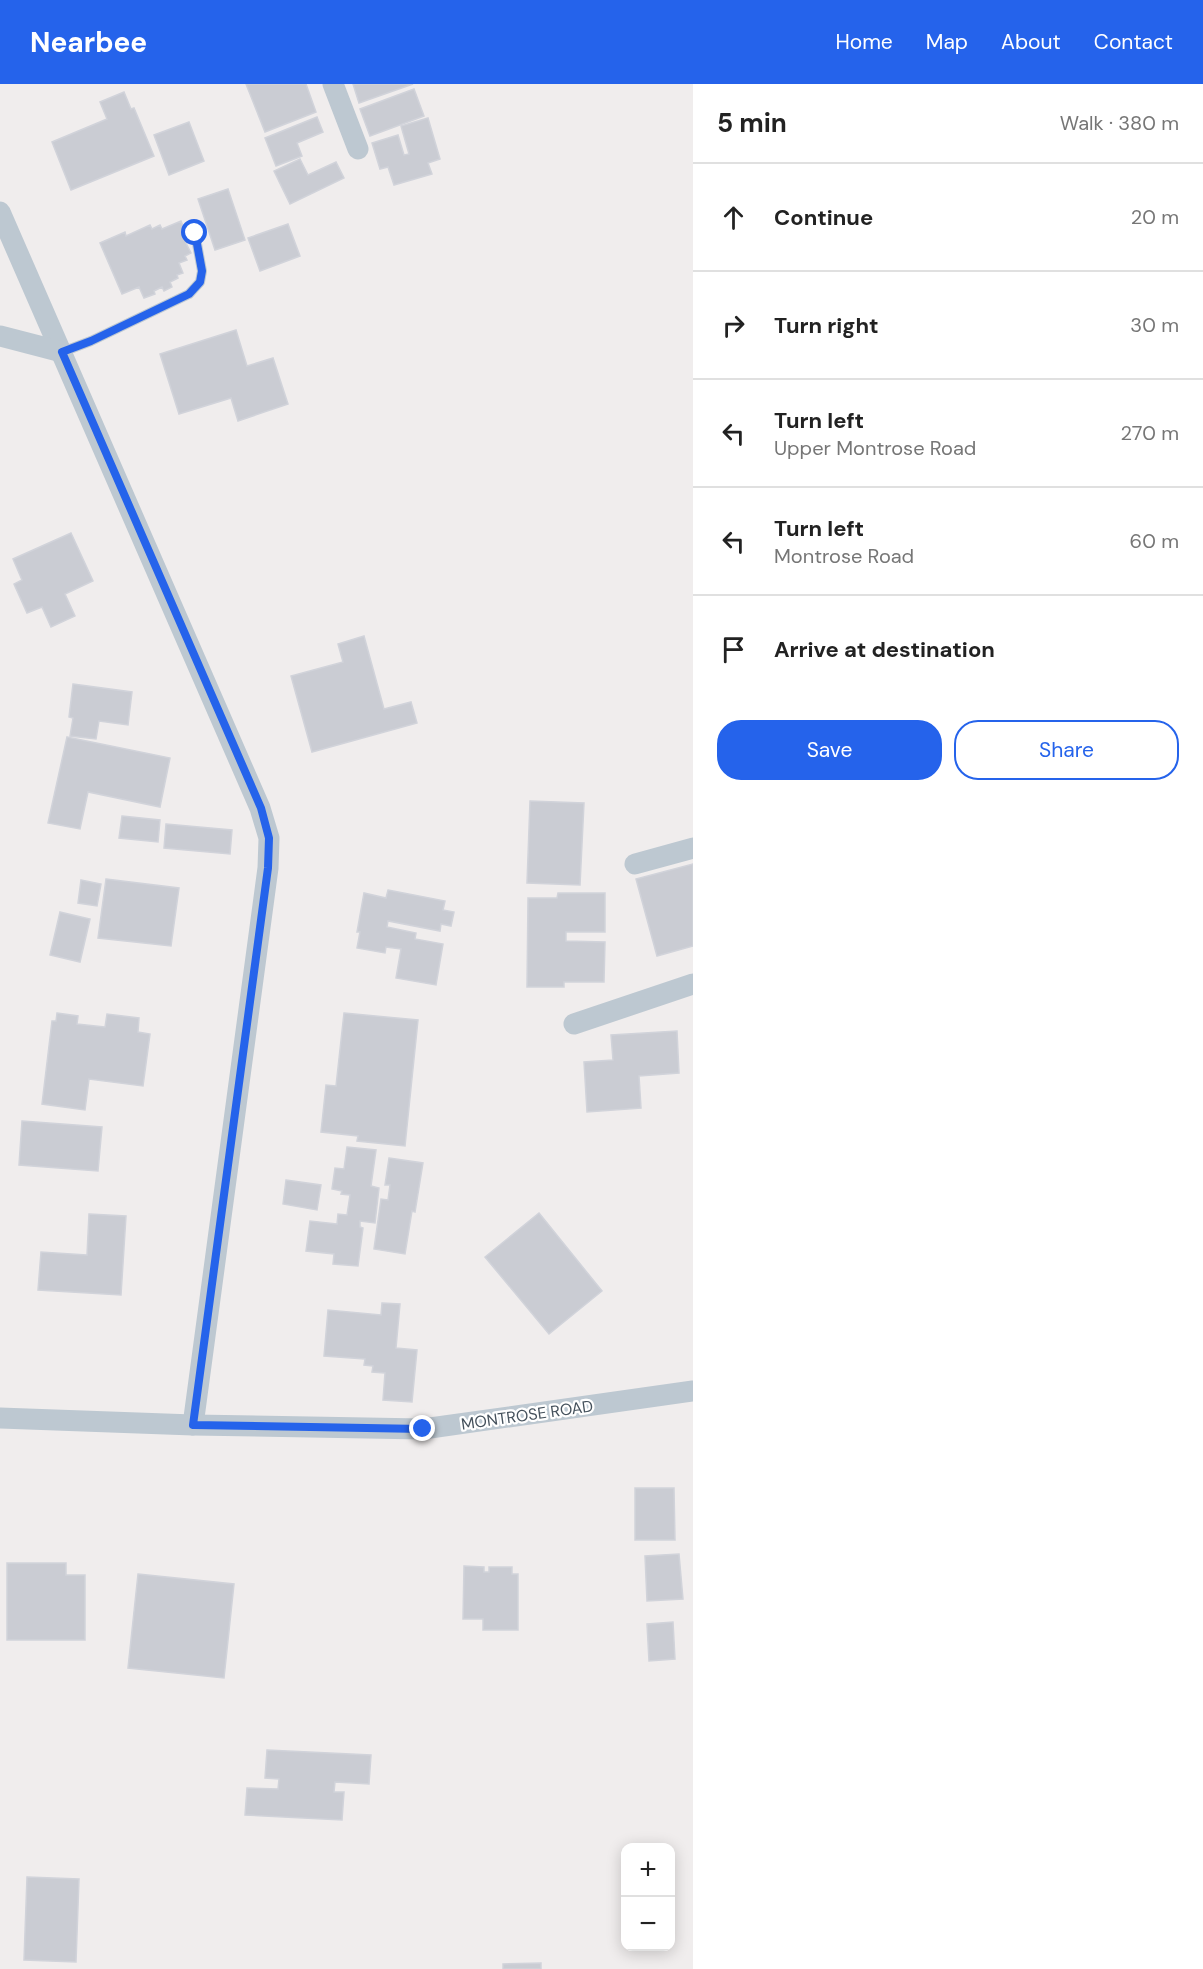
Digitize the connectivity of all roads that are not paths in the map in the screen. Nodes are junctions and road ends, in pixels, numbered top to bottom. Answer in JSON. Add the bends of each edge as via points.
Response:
{"nodes":[{"id":1,"x":333,"y":84,"type":"edge"},
{"id":2,"x":358,"y":149,"type":"dead end"},
{"id":3,"x":0,"y":212,"type":"edge"},
{"id":4,"x":195,"y":233,"type":"dead end"},
{"id":5,"x":0,"y":336,"type":"edge"},
{"id":6,"x":62,"y":352,"type":"junction"},
{"id":7,"x":693,"y":848,"type":"edge"},
{"id":8,"x":635,"y":864,"type":"dead end"},
{"id":9,"x":693,"y":984,"type":"edge"},
{"id":10,"x":574,"y":1024,"type":"dead end"},
{"id":11,"x":693,"y":1392,"type":"edge"},
{"id":12,"x":0,"y":1418,"type":"edge"},
{"id":13,"x":193,"y":1425,"type":"junction"}],
"edges":[{"from":1,"to":2,"type":"street"},
{"from":3,"to":6,"type":"street"},
{"from":4,"to":6,"type":"lane","via":[[202,271],[200,282],[189,294]]},
{"from":5,"to":6,"type":"street"},
{"from":6,"to":13,"type":"street","via":[[261,808],[269,838]]},
{"from":7,"to":8,"type":"street"},
{"from":9,"to":10,"type":"street"},
{"from":11,"to":13,"type":"street","name":"MONTROSE ROAD","via":[[423,1429]]},
{"from":12,"to":13,"type":"street","name":"MONTROSE ROAD"}]}
